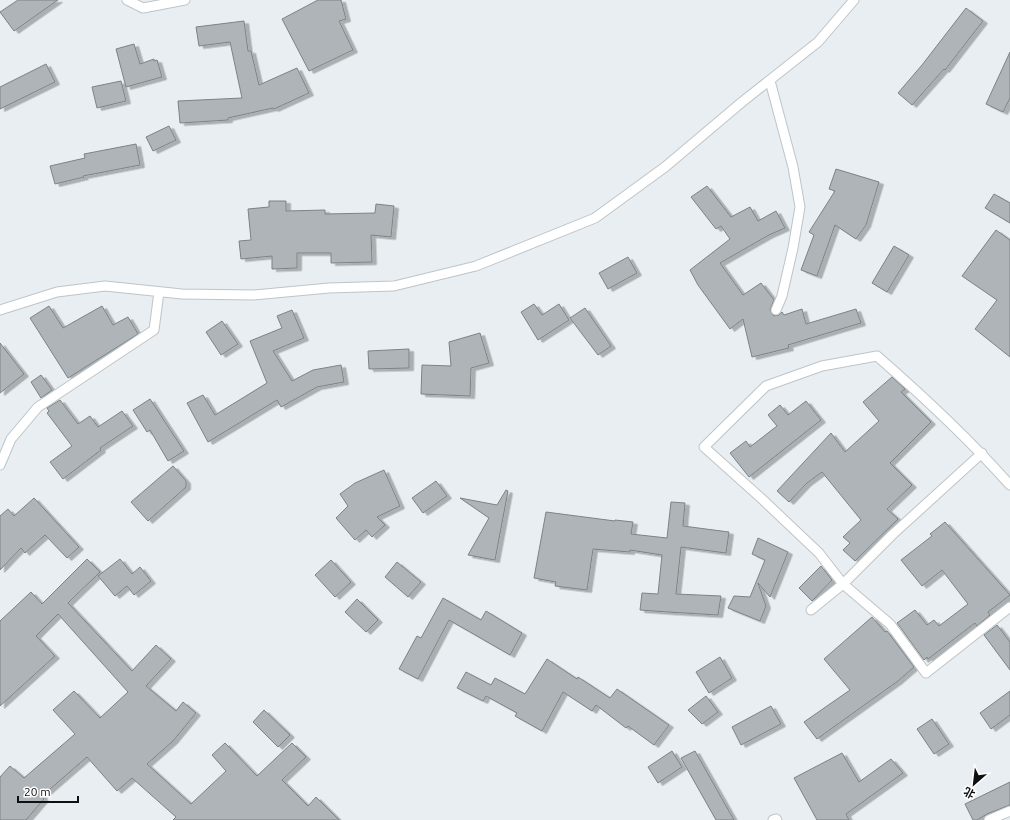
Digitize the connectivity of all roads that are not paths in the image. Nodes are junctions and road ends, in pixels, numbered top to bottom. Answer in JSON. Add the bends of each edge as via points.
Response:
{"nodes":[{"id":1,"x":127,"y":0,"type":"edge"},
{"id":2,"x":185,"y":0,"type":"edge"},
{"id":3,"x":854,"y":0,"type":"edge"},
{"id":4,"x":770,"y":80,"type":"junction"},
{"id":5,"x":159,"y":292,"type":"junction"},
{"id":6,"x":0,"y":310,"type":"edge"},
{"id":7,"x":776,"y":310,"type":"dead end"},
{"id":8,"x":982,"y":453,"type":"junction"},
{"id":9,"x":0,"y":465,"type":"edge"},
{"id":10,"x":1010,"y":485,"type":"edge"},
{"id":11,"x":843,"y":584,"type":"junction"},
{"id":12,"x":1010,"y":607,"type":"edge"},
{"id":13,"x":811,"y":610,"type":"dead end"},
{"id":14,"x":1010,"y":810,"type":"edge"},
{"id":15,"x":773,"y":820,"type":"edge"},
{"id":16,"x":777,"y":820,"type":"edge"},
{"id":17,"x":989,"y":820,"type":"edge"}],
"edges":[{"from":1,"to":2,"type":"lane","via":[[142,8]]},
{"from":3,"to":4,"type":"lane","via":[[818,42]]},
{"from":4,"to":5,"type":"lane","via":[[665,167],[595,218],[476,266],[394,286],[329,288],[253,295]]},
{"from":4,"to":7,"type":"lane","via":[[793,167],[800,207],[785,282]]},
{"from":5,"to":6,"type":"lane","via":[[105,286],[57,292]]},
{"from":5,"to":9,"type":"lane","via":[[154,330],[38,407],[11,439]]},
{"from":8,"to":10,"type":"lane"},
{"from":8,"to":11,"type":"lane","via":[[892,535]]},
{"from":8,"to":11,"type":"lane","via":[[877,356],[822,366],[766,386],[704,447],[819,553]]},
{"from":11,"to":12,"type":"lane","via":[[890,624],[926,673]]},
{"from":11,"to":13,"type":"lane"},
{"from":14,"to":17,"type":"lane"},
{"from":15,"to":16,"type":"lane"}]}
